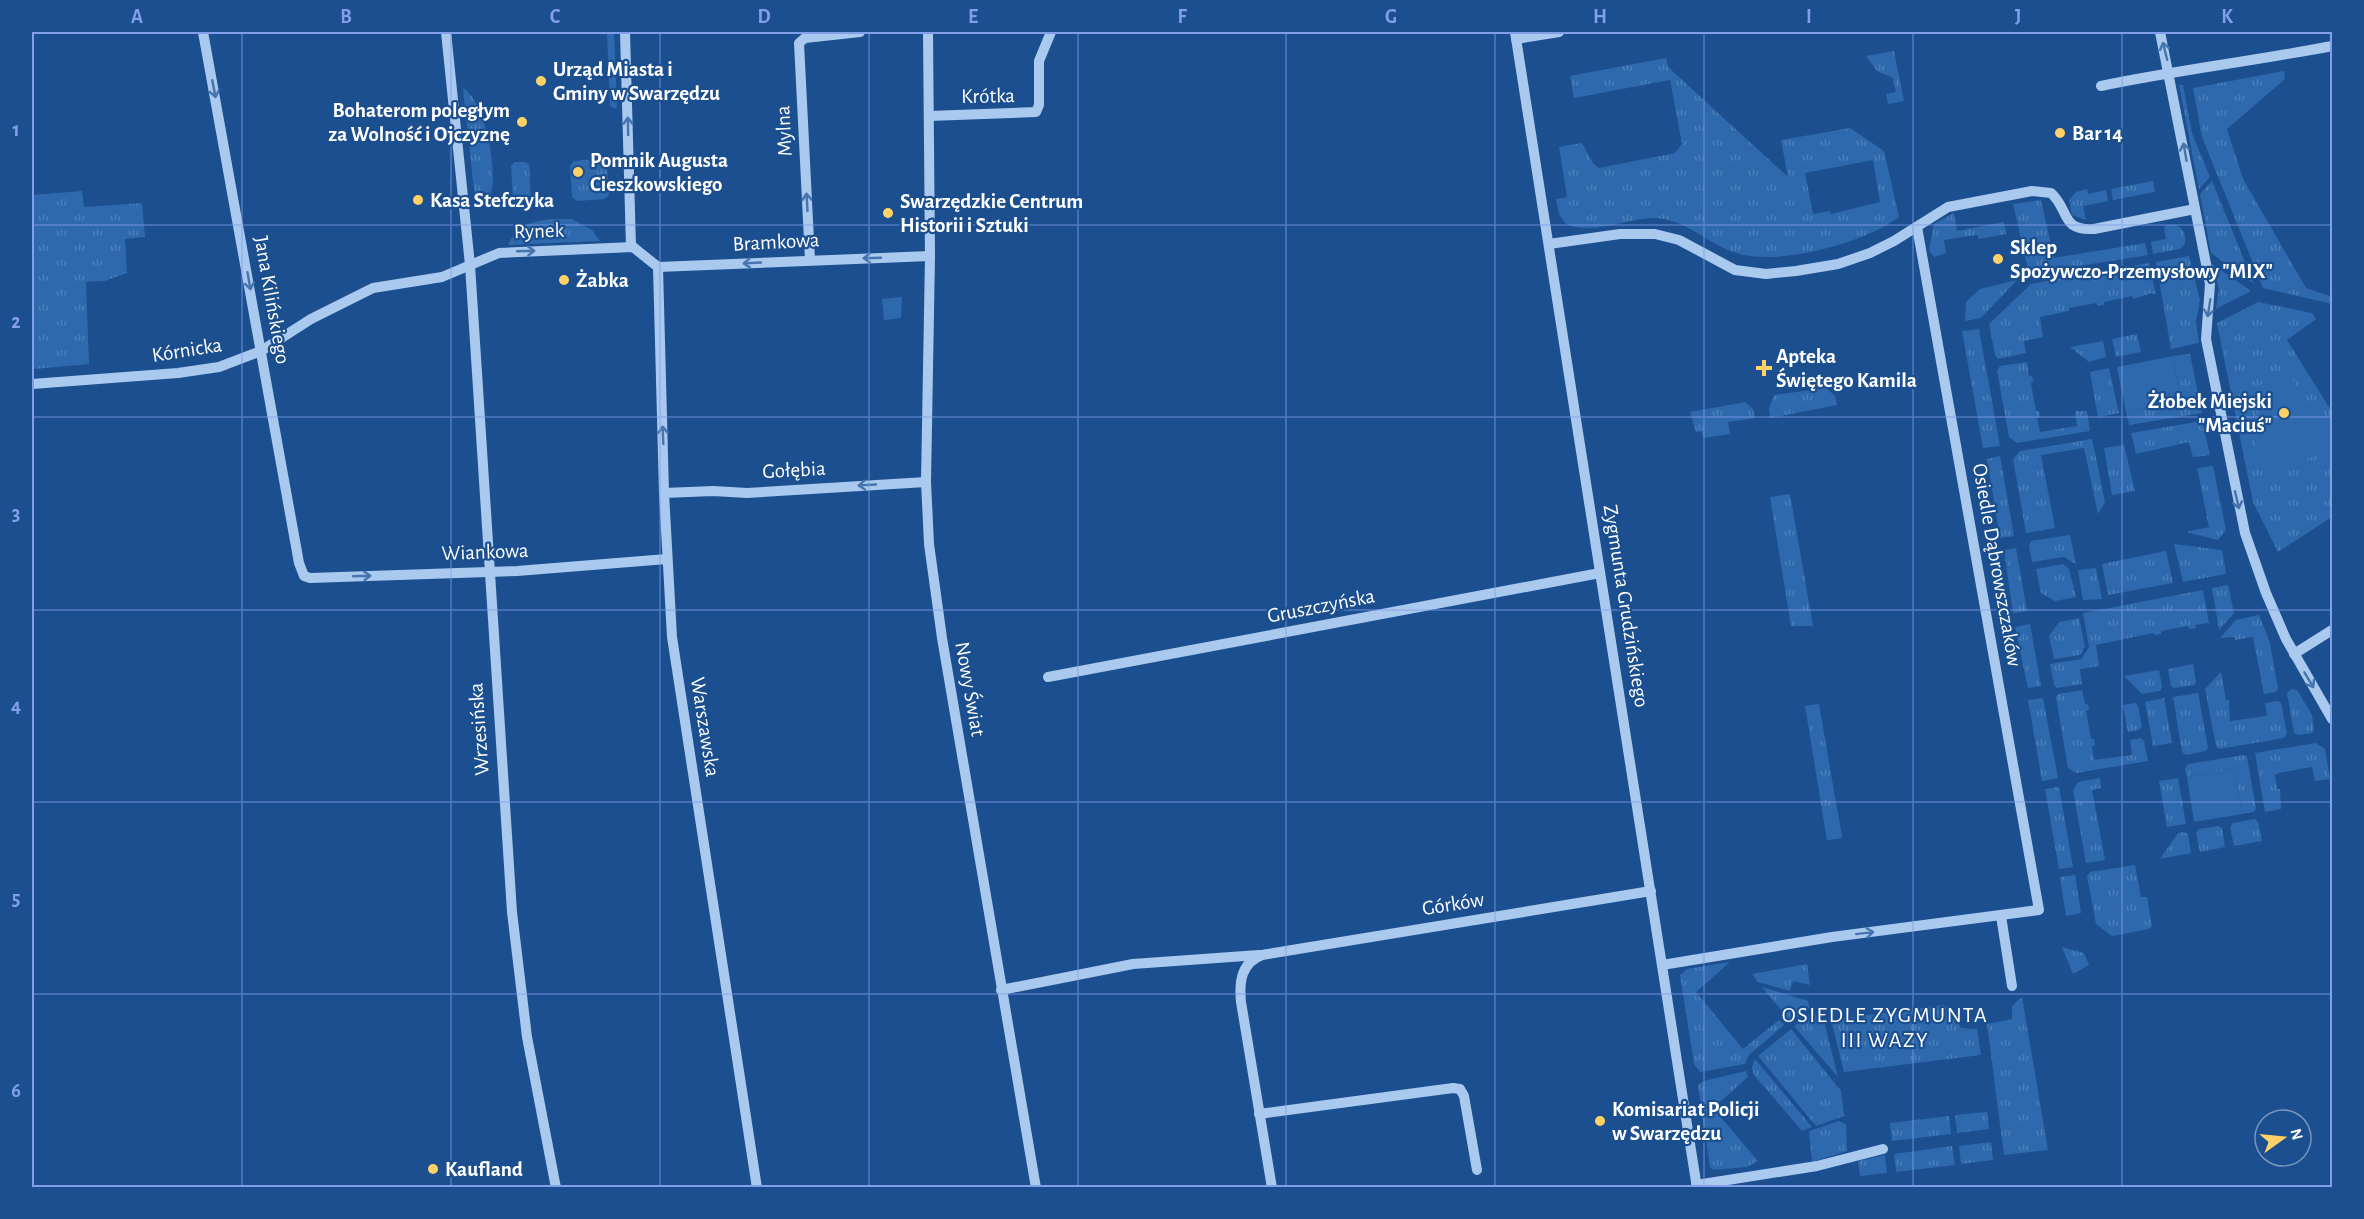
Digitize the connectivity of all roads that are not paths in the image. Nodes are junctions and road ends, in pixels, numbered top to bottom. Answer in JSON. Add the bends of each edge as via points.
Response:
{"nodes":[{"id":1,"x":203,"y":32,"type":"edge"},
{"id":2,"x":446,"y":32,"type":"edge"},
{"id":3,"x":625,"y":32,"type":"edge"},
{"id":4,"x":860,"y":32,"type":"edge"},
{"id":5,"x":928,"y":32,"type":"edge"},
{"id":6,"x":1051,"y":32,"type":"edge"},
{"id":7,"x":1559,"y":32,"type":"edge"},
{"id":8,"x":2160,"y":32,"type":"edge"},
{"id":9,"x":840,"y":33,"type":"edge"},
{"id":10,"x":1516,"y":35,"type":"edge"},
{"id":11,"x":2332,"y":46,"type":"edge"},
{"id":12,"x":2170,"y":71,"type":"junction"},
{"id":13,"x":2101,"y":86,"type":"dead end"},
{"id":14,"x":929,"y":116,"type":"junction"},
{"id":15,"x":2195,"y":209,"type":"junction"},
{"id":16,"x":1917,"y":227,"type":"junction"},
{"id":17,"x":1549,"y":244,"type":"junction"},
{"id":18,"x":631,"y":247,"type":"junction"},
{"id":19,"x":930,"y":256,"type":"junction"},
{"id":20,"x":810,"y":260,"type":"junction"},
{"id":21,"x":470,"y":265,"type":"junction"},
{"id":22,"x":658,"y":267,"type":"junction"},
{"id":23,"x":261,"y":351,"type":"junction"},
{"id":24,"x":32,"y":384,"type":"edge"},
{"id":25,"x":926,"y":482,"type":"junction"},
{"id":26,"x":664,"y":493,"type":"junction"},
{"id":27,"x":667,"y":559,"type":"junction"},
{"id":28,"x":489,"y":572,"type":"junction"},
{"id":29,"x":1600,"y":573,"type":"junction"},
{"id":30,"x":304,"y":576,"type":"joint"},
{"id":31,"x":2332,"y":630,"type":"edge"},
{"id":32,"x":2294,"y":654,"type":"junction"},
{"id":33,"x":1048,"y":677,"type":"dead end"},
{"id":34,"x":2332,"y":719,"type":"edge"},
{"id":35,"x":1651,"y":891,"type":"junction"},
{"id":36,"x":2006,"y":915,"type":"junction"},
{"id":37,"x":1262,"y":955,"type":"junction"},
{"id":38,"x":1662,"y":965,"type":"junction"},
{"id":39,"x":2012,"y":986,"type":"dead end"},
{"id":40,"x":1001,"y":990,"type":"junction"},
{"id":41,"x":1259,"y":1114,"type":"junction"},
{"id":42,"x":1883,"y":1149,"type":"dead end"},
{"id":43,"x":1477,"y":1170,"type":"dead end"},
{"id":44,"x":1697,"y":1186,"type":"edge"},
{"id":45,"x":556,"y":1188,"type":"edge"},
{"id":46,"x":757,"y":1188,"type":"edge"},
{"id":47,"x":1036,"y":1188,"type":"edge"},
{"id":48,"x":1272,"y":1188,"type":"edge"}],
"edges":[{"from":1,"to":23,"type":"street","name":"Jana Kilińskiego","one_way":true},
{"from":2,"to":21,"type":"street"},
{"from":18,"to":3,"type":"street","one_way":true},
{"from":4,"to":9,"type":"street"},
{"from":5,"to":14,"type":"street","name":"Nowy Świat"},
{"from":6,"to":14,"type":"street","name":"Krótka","via":[[1039,61],[1036,112]]},
{"from":7,"to":10,"type":"street"},
{"from":12,"to":8,"type":"street","one_way":true},
{"from":20,"to":9,"type":"street","name":"Mylna","one_way":true,"via":[[799,43],[805,38]]},
{"from":10,"to":17,"type":"street","name":"Zygmunta Grudzińskiego"},
{"from":11,"to":12,"type":"street"},
{"from":12,"to":13,"type":"street"},
{"from":15,"to":12,"type":"street","one_way":true},
{"from":14,"to":19,"type":"street","name":"Nowy Świat"},
{"from":15,"to":16,"type":"street","via":[[2081,229],[2069,223],[2054,196],[2038,190],[1948,207]]},
{"from":15,"to":32,"type":"street","one_way":true,"via":[[2211,287],[2206,339],[2236,494],[2258,570]]},
{"from":16,"to":17,"type":"street","via":[[1882,248],[1845,262],[1766,274],[1735,270],[1679,240],[1655,234],[1620,234]]},
{"from":16,"to":36,"type":"street","name":"Osiedle Dąbrowszczaków","via":[[2039,910]]},
{"from":17,"to":29,"type":"street","name":"Zygmunta Grudzińskiego"},
{"from":21,"to":18,"type":"street","name":"Rynek","one_way":true,"via":[[502,252]]},
{"from":18,"to":22,"type":"street"},
{"from":19,"to":20,"type":"street","name":"Bramkowa","one_way":true},
{"from":19,"to":25,"type":"street","name":"Nowy Świat"},
{"from":20,"to":22,"type":"street","name":"Bramkowa","one_way":true},
{"from":21,"to":23,"type":"street","name":"Kórnicka","via":[[442,276],[365,290],[284,334]]},
{"from":21,"to":28,"type":"street","name":"Wrzesińska"},
{"from":26,"to":22,"type":"street","name":"Warszawska","one_way":true},
{"from":23,"to":24,"type":"street","name":"Kórnicka","via":[[199,371]]},
{"from":23,"to":30,"type":"street","name":"Jana Kilińskiego"},
{"from":25,"to":26,"type":"street","name":"Gołębia","one_way":true,"via":[[747,493]]},
{"from":25,"to":40,"type":"street","name":"Nowy Świat","via":[[937,604]]},
{"from":26,"to":27,"type":"street","name":"Warszawska"},
{"from":27,"to":28,"type":"street","name":"Wiankowa"},
{"from":27,"to":46,"type":"street","name":"Warszawska","via":[[679,682]]},
{"from":30,"to":28,"type":"street","name":"Wiankowa","one_way":true},
{"from":28,"to":45,"type":"street","name":"Wrzesińska","via":[[517,966]]},
{"from":29,"to":33,"type":"street","name":"Gruszczyńska"},
{"from":29,"to":35,"type":"street","name":"Zygmunta Grudzińskiego"},
{"from":31,"to":32,"type":"street"},
{"from":32,"to":34,"type":"street","one_way":true},
{"from":35,"to":37,"type":"street","name":"Górków"},
{"from":35,"to":38,"type":"street","name":"Zygmunta Grudzińskiego"},
{"from":38,"to":36,"type":"street","one_way":true},
{"from":36,"to":39,"type":"street"},
{"from":37,"to":40,"type":"street","name":"Górków","via":[[1133,964]]},
{"from":37,"to":41,"type":"street","via":[[1245,967],[1240,993]]},
{"from":38,"to":44,"type":"street","name":"Zygmunta Grudzińskiego"},
{"from":40,"to":47,"type":"street","name":"Nowy Świat"},
{"from":41,"to":43,"type":"street","via":[[1460,1089]]},
{"from":41,"to":48,"type":"street"},
{"from":42,"to":44,"type":"street","via":[[1823,1165]]}]}
